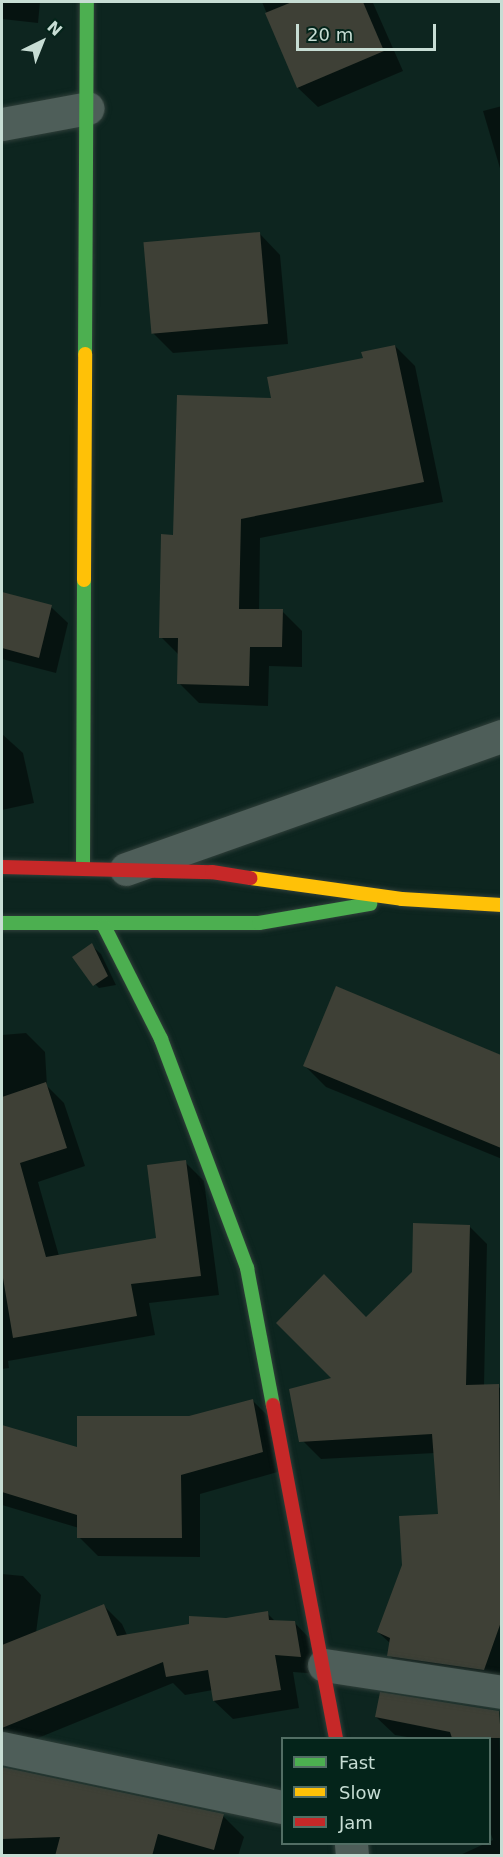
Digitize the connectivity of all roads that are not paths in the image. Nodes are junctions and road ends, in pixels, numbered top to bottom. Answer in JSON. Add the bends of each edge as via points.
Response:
{"nodes":[{"id":1,"x":87,"y":2,"type":"edge"},
{"id":2,"x":88,"y":108,"type":"junction"},
{"id":3,"x":2,"y":124,"type":"edge"},
{"id":4,"x":501,"y":736,"type":"edge"},
{"id":5,"x":2,"y":867,"type":"edge"},
{"id":6,"x":83,"y":867,"type":"junction"},
{"id":7,"x":121,"y":871,"type":"junction"},
{"id":8,"x":402,"y":899,"type":"junction"},
{"id":9,"x":501,"y":905,"type":"edge"},
{"id":10,"x":2,"y":923,"type":"edge"},
{"id":11,"x":104,"y":926,"type":"junction"},
{"id":12,"x":324,"y":1665,"type":"junction"},
{"id":13,"x":501,"y":1692,"type":"edge"},
{"id":14,"x":336,"y":1737,"type":"edge"},
{"id":15,"x":2,"y":1748,"type":"edge"},
{"id":16,"x":281,"y":1807,"type":"edge"}],
"edges":[{"from":1,"to":2,"type":"street"},
{"from":2,"to":3,"type":"street"},
{"from":2,"to":6,"type":"street"},
{"from":4,"to":7,"type":"street"},
{"from":5,"to":6,"type":"street"},
{"from":6,"to":7,"type":"street"},
{"from":7,"to":8,"type":"street","via":[[212,872]]},
{"from":8,"to":9,"type":"street"},
{"from":8,"to":11,"type":"street","via":[[259,923]]},
{"from":10,"to":11,"type":"street"},
{"from":11,"to":12,"type":"street","via":[[161,1039],[247,1268]]},
{"from":12,"to":13,"type":"street"},
{"from":12,"to":14,"type":"street"},
{"from":15,"to":16,"type":"street"}]}
